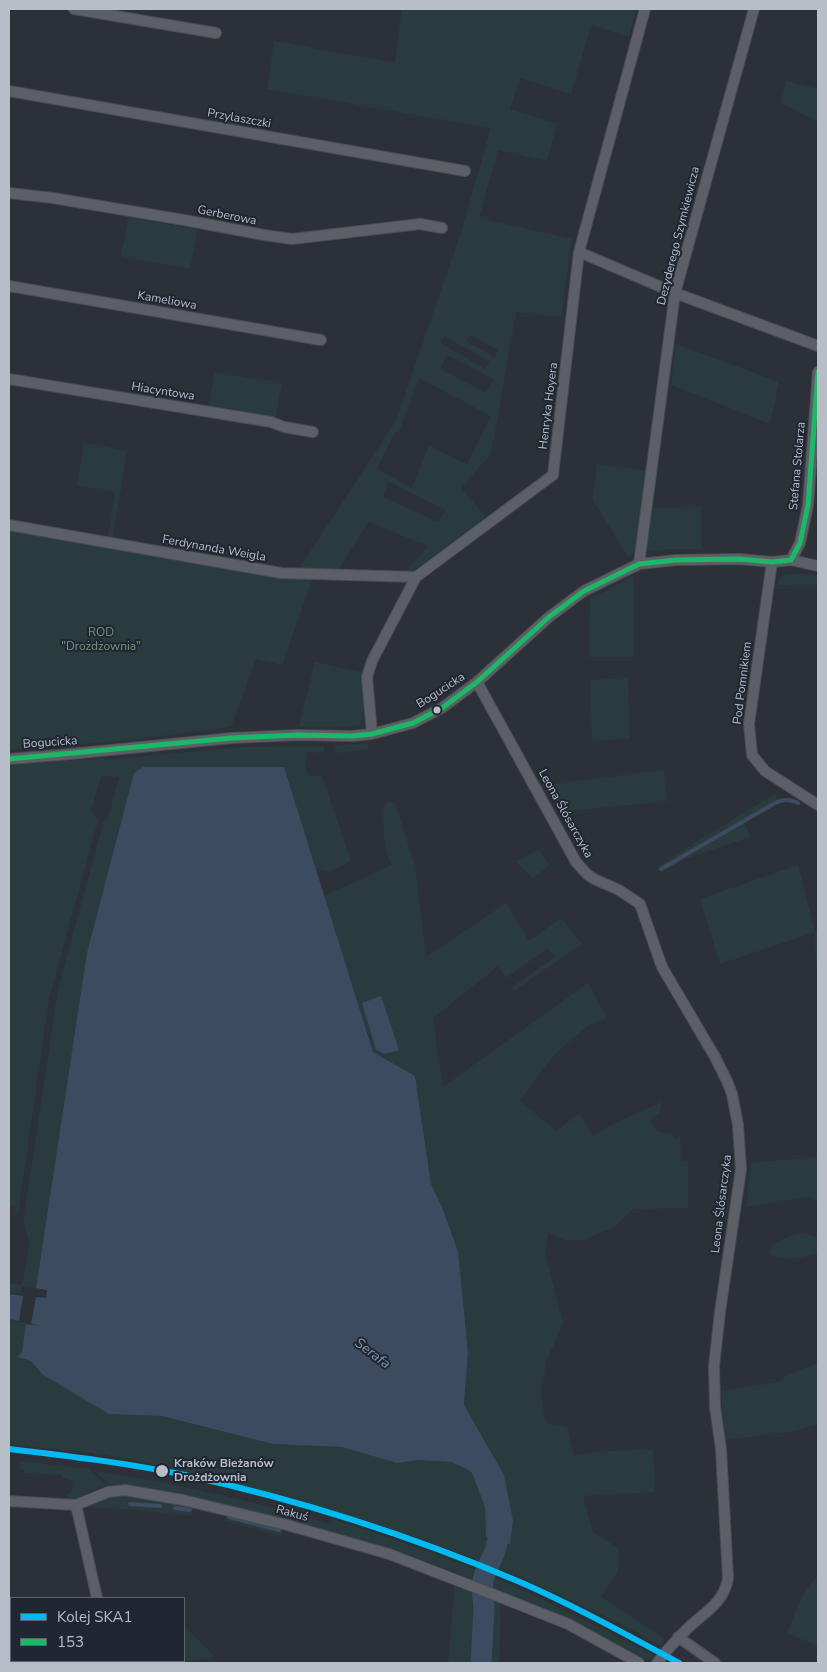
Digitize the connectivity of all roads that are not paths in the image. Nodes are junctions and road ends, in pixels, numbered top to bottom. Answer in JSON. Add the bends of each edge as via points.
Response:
{"nodes":[{"id":1,"x":74,"y":9,"type":"edge"},
{"id":2,"x":645,"y":9,"type":"edge"},
{"id":3,"x":754,"y":9,"type":"edge"},
{"id":4,"x":216,"y":33,"type":"dead end"},
{"id":5,"x":9,"y":90,"type":"edge"},
{"id":6,"x":465,"y":171,"type":"dead end"},
{"id":7,"x":9,"y":193,"type":"edge"},
{"id":8,"x":442,"y":228,"type":"dead end"},
{"id":9,"x":579,"y":252,"type":"junction"},
{"id":10,"x":9,"y":286,"type":"edge"},
{"id":11,"x":675,"y":293,"type":"junction"},
{"id":12,"x":321,"y":340,"type":"dead end"},
{"id":13,"x":818,"y":346,"type":"edge"},
{"id":14,"x":818,"y":372,"type":"edge"},
{"id":15,"x":9,"y":379,"type":"edge"},
{"id":16,"x":313,"y":432,"type":"dead end"},
{"id":17,"x":9,"y":525,"type":"edge"},
{"id":18,"x":791,"y":560,"type":"junction"},
{"id":19,"x":772,"y":562,"type":"junction"},
{"id":20,"x":639,"y":564,"type":"junction"},
{"id":21,"x":818,"y":566,"type":"edge"},
{"id":22,"x":416,"y":578,"type":"junction"},
{"id":23,"x":477,"y":682,"type":"junction"},
{"id":24,"x":372,"y":734,"type":"junction"},
{"id":25,"x":9,"y":759,"type":"edge"},
{"id":26,"x":818,"y":805,"type":"edge"},
{"id":27,"x":9,"y":1502,"type":"edge"},
{"id":28,"x":76,"y":1504,"type":"junction"},
{"id":29,"x":96,"y":1597,"type":"edge"},
{"id":30,"x":678,"y":1637,"type":"junction"},
{"id":31,"x":9,"y":1653,"type":"edge"},
{"id":32,"x":9,"y":1663,"type":"edge"},
{"id":33,"x":639,"y":1663,"type":"edge"},
{"id":34,"x":657,"y":1663,"type":"edge"},
{"id":35,"x":715,"y":1663,"type":"edge"}],
"edges":[{"from":1,"to":4,"type":"street"},
{"from":2,"to":9,"type":"street","name":"Henryka Hoyera"},
{"from":3,"to":11,"type":"street","name":"Dezyderego Szymkiewicza"},
{"from":5,"to":6,"type":"street","name":"Przylaszczki"},
{"from":7,"to":8,"type":"street","name":"Gerberowa","via":[[292,239],[420,224]]},
{"from":9,"to":11,"type":"street"},
{"from":9,"to":22,"type":"street","name":"Henryka Hoyera","via":[[553,475]]},
{"from":10,"to":12,"type":"street","name":"Kameliowa"},
{"from":11,"to":13,"type":"street"},
{"from":11,"to":20,"type":"street","name":"Dezyderego Szymkiewicza"},
{"from":14,"to":18,"type":"street","name":"Stefana Stolarza","via":[[808,506],[800,543]]},
{"from":15,"to":16,"type":"street","name":"Hiacyntowa","via":[[271,422]]},
{"from":17,"to":22,"type":"street","name":"Ferdynanda Weigla","via":[[281,573]]},
{"from":18,"to":19,"type":"street","name":"Bogucicka"},
{"from":18,"to":21,"type":"street","name":"Bogucicka"},
{"from":19,"to":20,"type":"street","name":"Bogucicka","via":[[739,559]]},
{"from":19,"to":26,"type":"street","name":"Pod Pomnikiem","via":[[749,724],[752,755],[765,771]]},
{"from":20,"to":23,"type":"street","name":"Bogucicka","via":[[570,601]]},
{"from":22,"to":24,"type":"street","name":"Henryka Hoyera","via":[[372,661],[367,677]]},
{"from":23,"to":24,"type":"street","name":"Bogucicka","via":[[442,708],[413,723]]},
{"from":23,"to":30,"type":"street","name":"Leona Ślósarczyka","via":[[576,862],[594,879],[636,900],[643,909],[664,972],[725,1076],[734,1104],[741,1154],[740,1176],[714,1366],[728,1578],[718,1602]]},
{"from":24,"to":25,"type":"street","name":"Bogucicka","via":[[232,738]]},
{"from":27,"to":28,"type":"street","name":"Rakuś"},
{"from":28,"to":29,"type":"street"},
{"from":28,"to":33,"type":"street","name":"Rakuś","via":[[108,1492],[125,1490],[184,1500],[390,1554],[568,1624]]},
{"from":30,"to":34,"type":"street","name":"Leona Ślósarczyka"},
{"from":30,"to":35,"type":"street"},
{"from":31,"to":32,"type":"street"}]}
